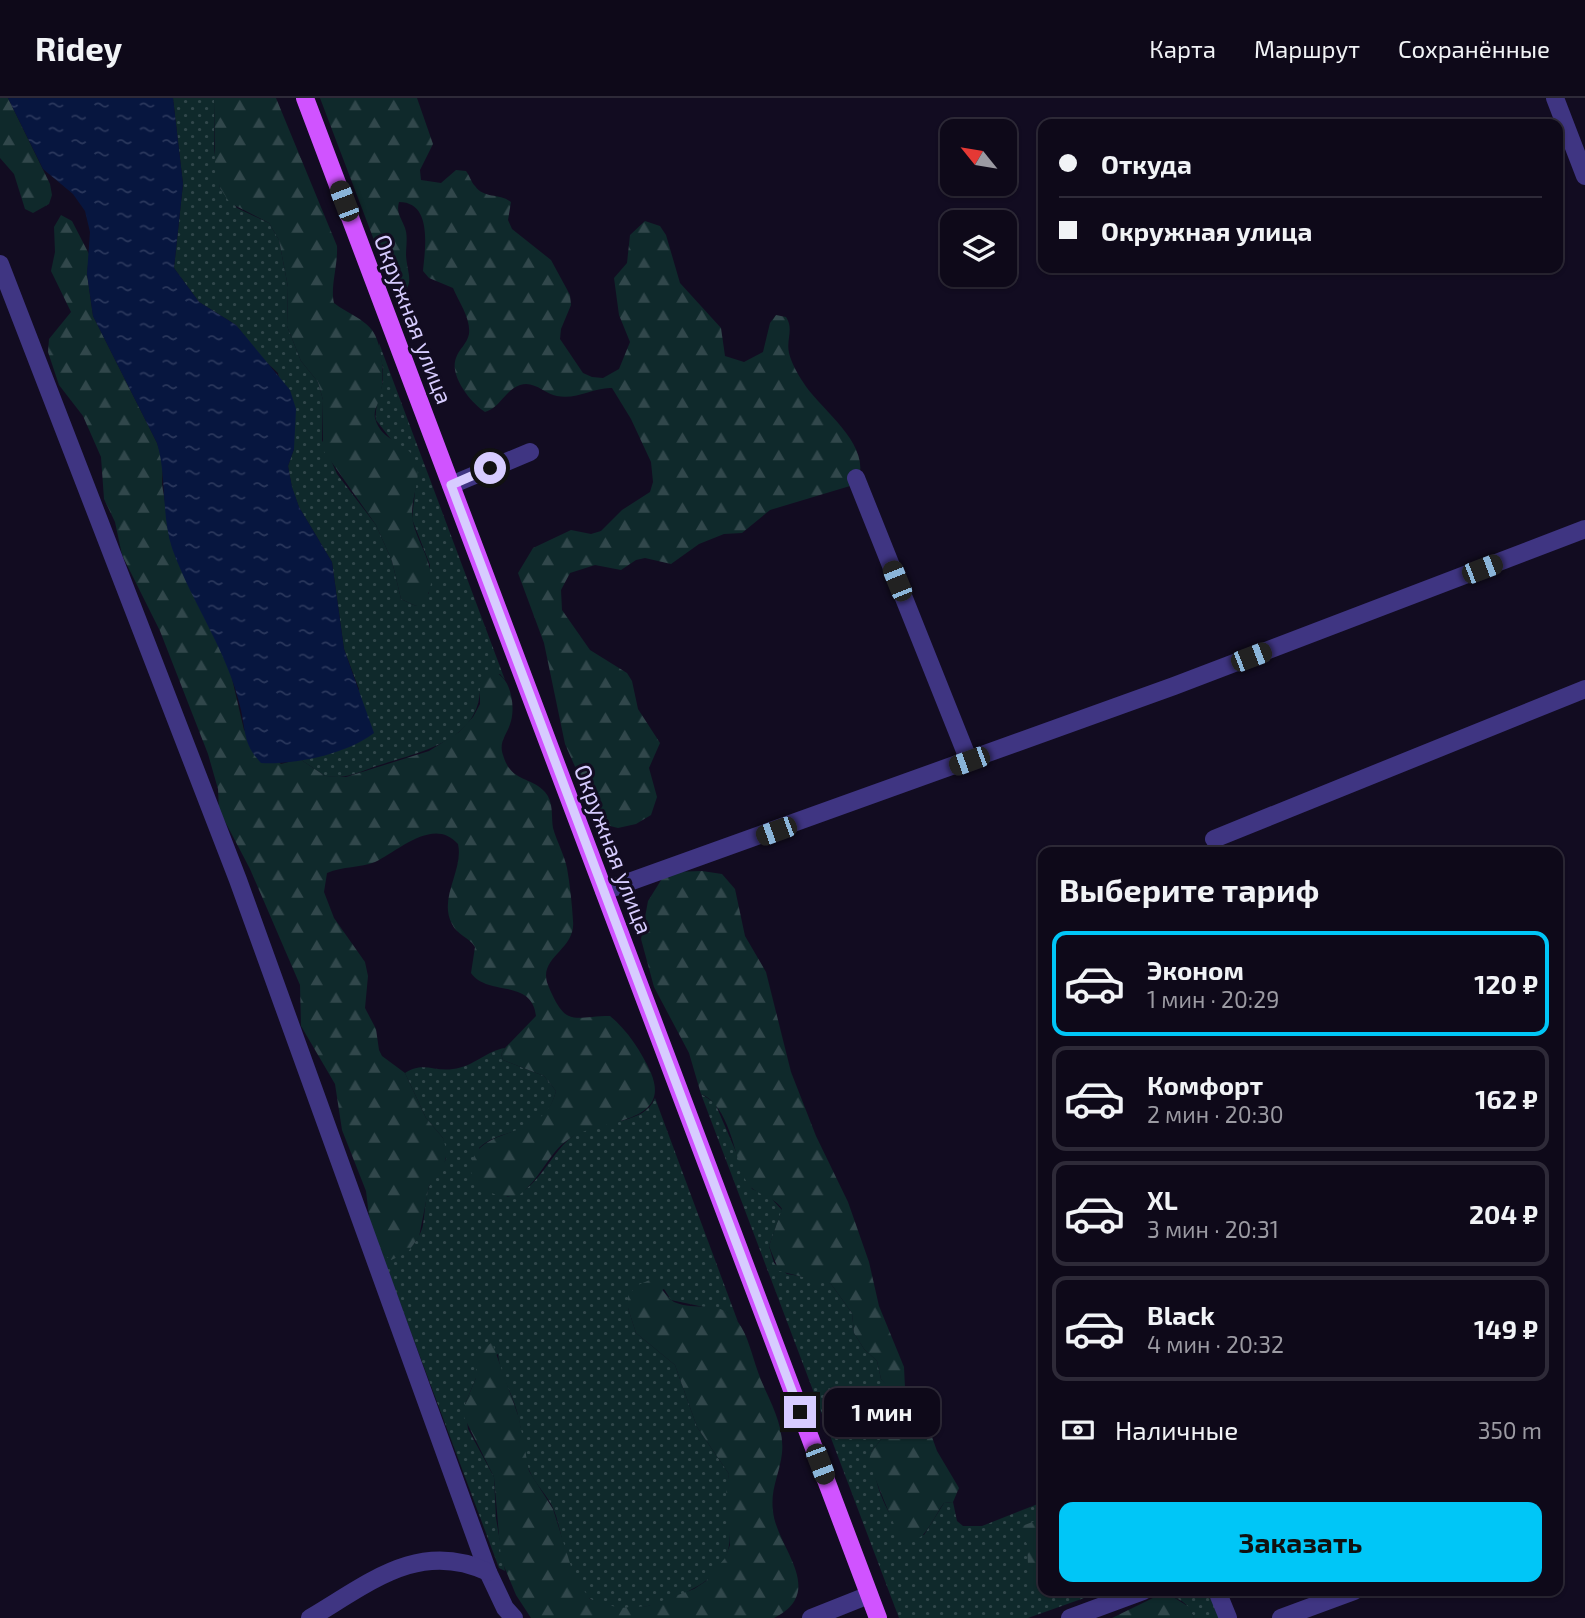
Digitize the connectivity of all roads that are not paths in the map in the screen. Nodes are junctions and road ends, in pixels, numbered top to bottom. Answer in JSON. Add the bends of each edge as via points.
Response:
{"nodes":[{"id":1,"x":305,"y":98,"type":"edge"},
{"id":2,"x":1555,"y":98,"type":"edge"},
{"id":3,"x":1585,"y":176,"type":"edge"},
{"id":4,"x":0,"y":264,"type":"edge"},
{"id":5,"x":530,"y":452,"type":"dead end"},
{"id":6,"x":856,"y":478,"type":"dead end"},
{"id":7,"x":451,"y":485,"type":"junction"},
{"id":8,"x":1585,"y":530,"type":"edge"},
{"id":9,"x":1585,"y":689,"type":"edge"},
{"id":10,"x":969,"y":761,"type":"junction"},
{"id":11,"x":1214,"y":839,"type":"dead end"},
{"id":12,"x":604,"y":891,"type":"junction"},
{"id":13,"x":488,"y":1572,"type":"junction"},
{"id":14,"x":869,"y":1595,"type":"junction"},
{"id":15,"x":1129,"y":1596,"type":"edge"},
{"id":16,"x":1224,"y":1596,"type":"edge"},
{"id":17,"x":1340,"y":1596,"type":"edge"},
{"id":18,"x":310,"y":1618,"type":"edge"},
{"id":19,"x":514,"y":1618,"type":"edge"},
{"id":20,"x":811,"y":1618,"type":"edge"},
{"id":21,"x":878,"y":1618,"type":"edge"},
{"id":22,"x":1070,"y":1618,"type":"edge"},
{"id":23,"x":1228,"y":1618,"type":"edge"},
{"id":24,"x":1281,"y":1618,"type":"edge"}],
"edges":[{"from":1,"to":7,"type":"main road","name":"Окружная улица"},
{"from":2,"to":3,"type":"lane"},
{"from":4,"to":13,"type":"lane","via":[[238,880]]},
{"from":5,"to":7,"type":"lane"},
{"from":6,"to":10,"type":"lane"},
{"from":7,"to":12,"type":"main road","name":"Окружная улица"},
{"from":8,"to":10,"type":"lane"},
{"from":9,"to":11,"type":"lane"},
{"from":10,"to":12,"type":"lane"},
{"from":12,"to":14,"type":"main road","name":"Окружная улица"},
{"from":13,"to":18,"type":"lane","via":[[471,1564],[430,1558],[370,1580]]},
{"from":13,"to":19,"type":"lane"},
{"from":14,"to":20,"type":"lane"},
{"from":14,"to":21,"type":"main road","name":"Окружная улица"},
{"from":15,"to":22,"type":"lane"},
{"from":16,"to":23,"type":"lane"},
{"from":17,"to":24,"type":"lane"}]}
